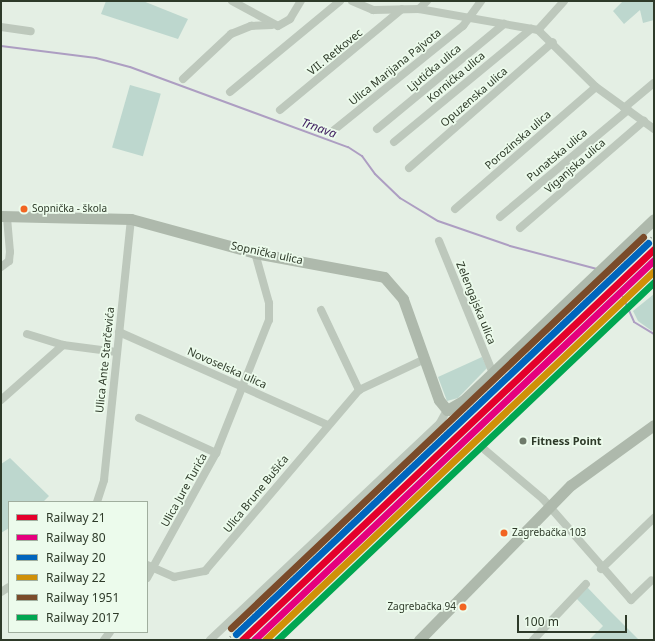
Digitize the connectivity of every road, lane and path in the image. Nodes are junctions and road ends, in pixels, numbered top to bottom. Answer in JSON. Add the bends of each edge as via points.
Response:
{"nodes":[{"id":1,"x":232,"y":1,"type":"edge"},
{"id":2,"x":301,"y":1,"type":"edge"},
{"id":3,"x":340,"y":1,"type":"edge"},
{"id":4,"x":352,"y":1,"type":"edge"},
{"id":5,"x":427,"y":1,"type":"edge"},
{"id":6,"x":482,"y":1,"type":"edge"},
{"id":7,"x":564,"y":1,"type":"edge"},
{"id":8,"x":362,"y":3,"type":"edge"},
{"id":9,"x":402,"y":9,"type":"junction"},
{"id":10,"x":419,"y":9,"type":"junction"},
{"id":11,"x":467,"y":19,"type":"junction"},
{"id":12,"x":504,"y":24,"type":"junction"},
{"id":13,"x":272,"y":25,"type":"junction"},
{"id":14,"x":1,"y":27,"type":"edge"},
{"id":15,"x":535,"y":29,"type":"junction"},
{"id":16,"x":31,"y":32,"type":"dead end"},
{"id":17,"x":553,"y":42,"type":"junction"},
{"id":18,"x":183,"y":79,"type":"dead end"},
{"id":19,"x":654,"y":83,"type":"edge"},
{"id":20,"x":596,"y":87,"type":"junction"},
{"id":21,"x":230,"y":92,"type":"dead end"},
{"id":22,"x":626,"y":109,"type":"junction"},
{"id":23,"x":280,"y":110,"type":"dead end"},
{"id":24,"x":644,"y":121,"type":"junction"},
{"id":25,"x":378,"y":129,"type":"dead end"},
{"id":26,"x":654,"y":129,"type":"edge"},
{"id":27,"x":334,"y":130,"type":"dead end"},
{"id":28,"x":394,"y":142,"type":"dead end"},
{"id":29,"x":409,"y":168,"type":"dead end"},
{"id":30,"x":455,"y":209,"type":"dead end"},
{"id":31,"x":4,"y":216,"type":"edge"},
{"id":32,"x":500,"y":217,"type":"dead end"},
{"id":33,"x":132,"y":219,"type":"junction"},
{"id":34,"x":654,"y":219,"type":"edge"},
{"id":35,"x":520,"y":228,"type":"dead end"},
{"id":36,"x":439,"y":241,"type":"dead end"},
{"id":37,"x":255,"y":252,"type":"junction"},
{"id":38,"x":1,"y":267,"type":"edge"},
{"id":39,"x":321,"y":310,"type":"dead end"},
{"id":40,"x":119,"y":332,"type":"junction"},
{"id":41,"x":27,"y":334,"type":"dead end"},
{"id":42,"x":63,"y":345,"type":"junction"},
{"id":43,"x":117,"y":352,"type":"junction"},
{"id":44,"x":425,"y":359,"type":"junction"},
{"id":45,"x":493,"y":373,"type":"junction"},
{"id":46,"x":244,"y":386,"type":"junction"},
{"id":47,"x":359,"y":390,"type":"junction"},
{"id":48,"x":1,"y":400,"type":"edge"},
{"id":49,"x":447,"y":410,"type":"junction"},
{"id":50,"x":139,"y":418,"type":"dead end"},
{"id":51,"x":326,"y":424,"type":"junction"},
{"id":52,"x":654,"y":425,"type":"edge"},
{"id":53,"x":485,"y":450,"type":"dead end"},
{"id":54,"x":216,"y":453,"type":"junction"},
{"id":55,"x":97,"y":501,"type":"edge"},
{"id":56,"x":549,"y":506,"type":"junction"},
{"id":57,"x":654,"y":518,"type":"edge"},
{"id":58,"x":150,"y":567,"type":"edge"},
{"id":59,"x":601,"y":569,"type":"junction"},
{"id":60,"x":651,"y":581,"type":"dead end"},
{"id":61,"x":586,"y":584,"type":"dead end"},
{"id":62,"x":210,"y":640,"type":"edge"},
{"id":63,"x":419,"y":640,"type":"edge"},
{"id":64,"x":533,"y":640,"type":"edge"}],
"edges":[{"from":1,"to":13,"type":"street"},
{"from":2,"to":13,"type":"street","via":[[284,25]]},
{"from":3,"to":21,"type":"street"},
{"from":4,"to":8,"type":"street"},
{"from":5,"to":10,"type":"street"},
{"from":6,"to":11,"type":"street"},
{"from":7,"to":15,"type":"street"},
{"from":8,"to":9,"type":"street","via":[[373,10]]},
{"from":9,"to":10,"type":"street"},
{"from":9,"to":23,"type":"street","name":"VII. Retkovec"},
{"from":10,"to":11,"type":"street"},
{"from":11,"to":12,"type":"street"},
{"from":11,"to":27,"type":"street","name":"Ulica Marijana Pajvota"},
{"from":12,"to":15,"type":"street"},
{"from":12,"to":25,"type":"street","name":"Ljutićka ulica"},
{"from":13,"to":18,"type":"street","via":[[251,26],[231,34]]},
{"from":14,"to":16,"type":"street"},
{"from":15,"to":17,"type":"street"},
{"from":15,"to":28,"type":"street","name":"Kornićka ulica"},
{"from":17,"to":20,"type":"street"},
{"from":17,"to":29,"type":"street","name":"Opuzenska ulica"},
{"from":19,"to":22,"type":"street"},
{"from":20,"to":22,"type":"street"},
{"from":20,"to":30,"type":"street","name":"Porozinska ulica"},
{"from":22,"to":24,"type":"street"},
{"from":22,"to":32,"type":"street","name":"Punatska ulica"},
{"from":24,"to":26,"type":"street"},
{"from":24,"to":35,"type":"street","name":"Viganjska ulica"},
{"from":31,"to":33,"type":"street","name":"Sopnička ulica"},
{"from":31,"to":38,"type":"street","via":[[10,252],[9,261]]},
{"from":33,"to":37,"type":"street","name":"Sopnička ulica"},
{"from":33,"to":40,"type":"street","name":"Ulica Ante Starčevića"},
{"from":34,"to":45,"type":"street"},
{"from":36,"to":45,"type":"street","name":"Zelengajska ulica"},
{"from":37,"to":44,"type":"street","name":"Sopnička ulica","via":[[384,277],[404,300]]},
{"from":37,"to":46,"type":"street","name":"Ulica Jure Turića","via":[[269,303],[269,320]]},
{"from":39,"to":47,"type":"street"},
{"from":40,"to":43,"type":"street","name":"Ulica Ante Starčevića"},
{"from":40,"to":46,"type":"street","name":"Novoselska ulica"},
{"from":41,"to":42,"type":"street"},
{"from":42,"to":43,"type":"street"},
{"from":42,"to":48,"type":"street"},
{"from":43,"to":55,"type":"street","name":"Ulica Ante Starčevića","via":[[104,480]]},
{"from":44,"to":47,"type":"street","name":"Ulica Brune Bušića"},
{"from":44,"to":49,"type":"street","name":"Sopnička ulica","via":[[439,400]]},
{"from":45,"to":49,"type":"street","via":[[457,407]]},
{"from":46,"to":51,"type":"street","name":"Novoselska ulica"},
{"from":46,"to":54,"type":"street","name":"Ulica Jure Turića"},
{"from":47,"to":51,"type":"street","name":"Ulica Brune Bušića"},
{"from":49,"to":62,"type":"street","via":[[440,423]]},
{"from":50,"to":54,"type":"street","name":"Ulica Jure Turića"},
{"from":51,"to":58,"type":"street","name":"Ulica Brune Bušića","via":[[205,571],[174,577]]},
{"from":52,"to":56,"type":"street","via":[[595,466]]},
{"from":53,"to":56,"type":"street"},
{"from":54,"to":58,"type":"street","name":"Ulica Jure Turića"},
{"from":56,"to":59,"type":"street"},
{"from":56,"to":63,"type":"street"},
{"from":57,"to":59,"type":"street"},
{"from":59,"to":60,"type":"street","via":[[631,600]]},
{"from":61,"to":64,"type":"street"}]}
